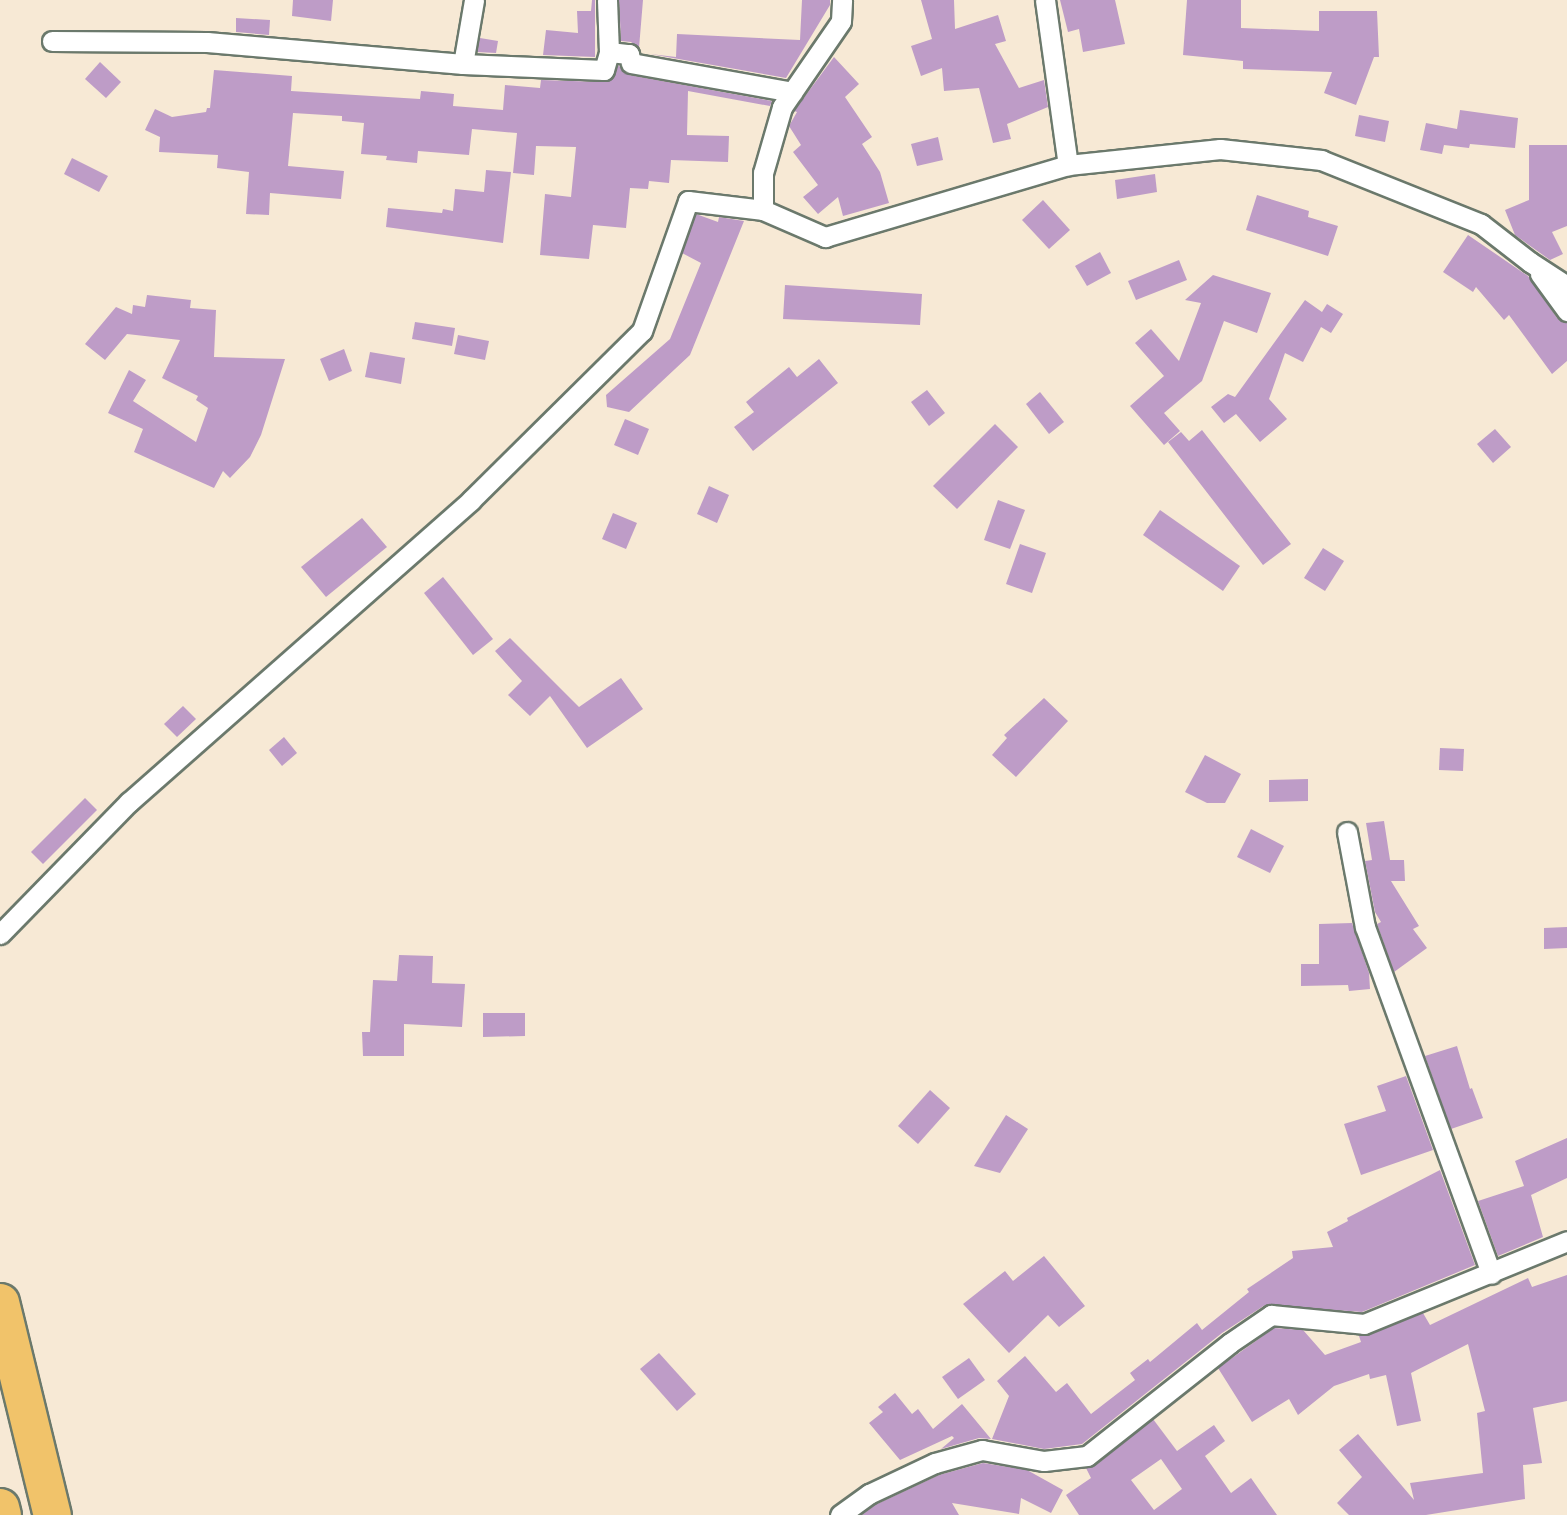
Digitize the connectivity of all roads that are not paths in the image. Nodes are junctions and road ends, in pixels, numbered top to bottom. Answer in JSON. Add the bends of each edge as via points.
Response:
{"nodes":[{"id":1,"x":474,"y":0,"type":"edge"},
{"id":2,"x":607,"y":0,"type":"edge"},
{"id":3,"x":842,"y":0,"type":"edge"},
{"id":4,"x":1045,"y":0,"type":"edge"},
{"id":5,"x":52,"y":41,"type":"dead end"},
{"id":6,"x":609,"y":52,"type":"junction"},
{"id":7,"x":463,"y":64,"type":"junction"},
{"id":8,"x":792,"y":92,"type":"junction"},
{"id":9,"x":1068,"y":165,"type":"junction"},
{"id":10,"x":763,"y":210,"type":"junction"},
{"id":11,"x":1530,"y":262,"type":"junction"},
{"id":12,"x":1567,"y":286,"type":"edge"},
{"id":13,"x":1567,"y":310,"type":"edge"},
{"id":14,"x":1347,"y":832,"type":"dead end"},
{"id":15,"x":0,"y":934,"type":"edge"},
{"id":16,"x":1567,"y":1241,"type":"edge"},
{"id":17,"x":1491,"y":1274,"type":"junction"},
{"id":18,"x":0,"y":1302,"type":"edge"},
{"id":19,"x":0,"y":1392,"type":"edge"},
{"id":20,"x":0,"y":1507,"type":"edge"},
{"id":21,"x":2,"y":1515,"type":"edge"},
{"id":22,"x":27,"y":1515,"type":"edge"},
{"id":23,"x":52,"y":1515,"type":"edge"},
{"id":24,"x":840,"y":1515,"type":"edge"}],
"edges":[{"from":1,"to":7,"type":"street"},
{"from":2,"to":6,"type":"street"},
{"from":3,"to":8,"type":"street","via":[[841,21]]},
{"from":4,"to":9,"type":"street"},
{"from":5,"to":7,"type":"street","via":[[207,42]]},
{"from":6,"to":7,"type":"street","via":[[604,70]]},
{"from":6,"to":8,"type":"street","via":[[629,54],[631,64]]},
{"from":8,"to":10,"type":"street","via":[[782,107],[763,173]]},
{"from":9,"to":10,"type":"street","via":[[825,237]]},
{"from":9,"to":11,"type":"street","via":[[1220,149],[1321,160],[1481,224]]},
{"from":10,"to":15,"type":"street","via":[[688,201],[642,331],[471,500],[129,802]]},
{"from":11,"to":12,"type":"street"},
{"from":11,"to":13,"type":"street"},
{"from":14,"to":17,"type":"street","via":[[1365,928]]},
{"from":16,"to":17,"type":"street"},
{"from":17,"to":24,"type":"street","via":[[1364,1324],[1271,1315],[1087,1456],[1044,1461],[982,1450],[935,1463],[869,1494]]},
{"from":18,"to":23,"type":"highway"},
{"from":19,"to":22,"type":"highway"},
{"from":20,"to":21,"type":"highway"}]}
